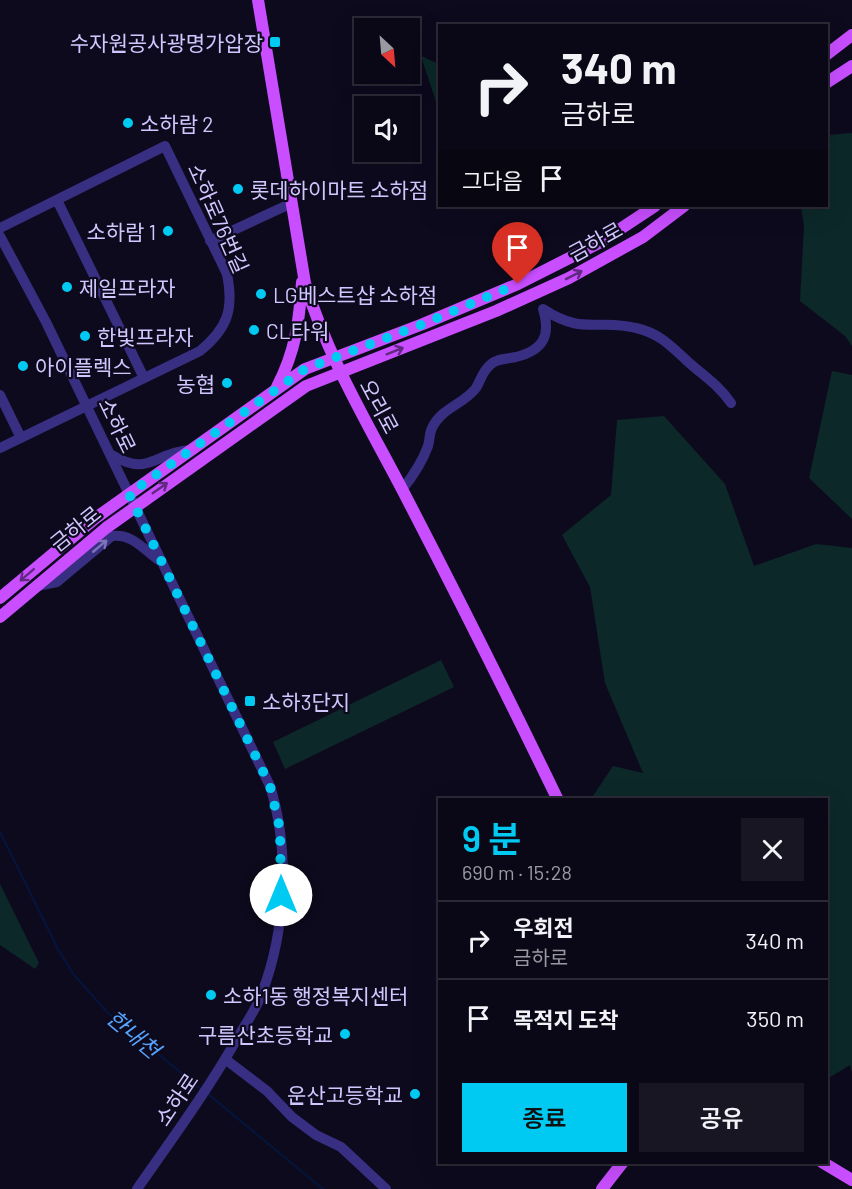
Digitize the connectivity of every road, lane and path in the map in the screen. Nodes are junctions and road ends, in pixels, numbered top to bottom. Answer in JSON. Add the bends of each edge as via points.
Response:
{"nodes":[{"id":1,"x":258,"y":0,"type":"edge"},
{"id":2,"x":852,"y":35,"type":"edge"},
{"id":3,"x":828,"y":53,"type":"edge"},
{"id":4,"x":852,"y":66,"type":"edge"},
{"id":5,"x":828,"y":82,"type":"edge"},
{"id":6,"x":57,"y":200,"type":"junction"},
{"id":7,"x":292,"y":203,"type":"junction"},
{"id":8,"x":653,"y":207,"type":"edge"},
{"id":9,"x":683,"y":207,"type":"edge"},
{"id":10,"x":0,"y":228,"type":"edge"},
{"id":11,"x":0,"y":236,"type":"edge"},
{"id":12,"x":210,"y":241,"type":"junction"},
{"id":13,"x":303,"y":272,"type":"junction"},
{"id":14,"x":528,"y":296,"type":"junction"},
{"id":15,"x":543,"y":309,"type":"junction"},
{"id":16,"x":333,"y":358,"type":"junction"},
{"id":17,"x":340,"y":373,"type":"junction"},
{"id":18,"x":144,"y":378,"type":"junction"},
{"id":19,"x":276,"y":389,"type":"junction"},
{"id":20,"x":0,"y":395,"type":"edge"},
{"id":21,"x":731,"y":404,"type":"dead end"},
{"id":22,"x":87,"y":406,"type":"junction"},
{"id":23,"x":21,"y":438,"type":"junction"},
{"id":24,"x":0,"y":448,"type":"edge"},
{"id":25,"x":190,"y":450,"type":"junction"},
{"id":26,"x":110,"y":454,"type":"junction"},
{"id":27,"x":402,"y":490,"type":"junction"},
{"id":28,"x":129,"y":494,"type":"junction"},
{"id":29,"x":135,"y":506,"type":"junction"},
{"id":30,"x":161,"y":561,"type":"junction"},
{"id":31,"x":34,"y":587,"type":"junction"},
{"id":32,"x":0,"y":598,"type":"edge"},
{"id":33,"x":0,"y":616,"type":"edge"},
{"id":34,"x":557,"y":798,"type":"edge"},
{"id":35,"x":225,"y":1059,"type":"junction"},
{"id":36,"x":621,"y":1164,"type":"edge"},
{"id":37,"x":825,"y":1164,"type":"edge"},
{"id":38,"x":852,"y":1180,"type":"edge"},
{"id":39,"x":137,"y":1189,"type":"edge"},
{"id":40,"x":386,"y":1189,"type":"edge"},
{"id":41,"x":602,"y":1189,"type":"edge"}],
"edges":[{"from":1,"to":7,"type":"main road","name":"오리로"},
{"from":2,"to":3,"type":"main road"},
{"from":4,"to":5,"type":"main road"},
{"from":6,"to":10,"type":"street"},
{"from":6,"to":12,"type":"street","name":"소하로76번길","via":[[165,146]]},
{"from":6,"to":18,"type":"street"},
{"from":7,"to":12,"type":"street"},
{"from":7,"to":13,"type":"main road","name":"오리로"},
{"from":8,"to":16,"type":"main road","name":"금하로","via":[[599,243],[518,284]]},
{"from":14,"to":9,"type":"main road","name":"금하로","one_way":true,"via":[[619,251]]},
{"from":11,"to":22,"type":"street","name":"소하로"},
{"from":12,"to":18,"type":"street","name":"소하로76번길","via":[[230,289],[225,323],[200,351]]},
{"from":13,"to":16,"type":"main road","name":"오리로"},
{"from":13,"to":19,"type":"main road","via":[[297,337]]},
{"from":14,"to":15,"type":"street"},
{"from":17,"to":14,"type":"main road","name":"금하로","one_way":true},
{"from":15,"to":21,"type":"street","via":[[572,325],[634,327],[660,336],[720,386]]},
{"from":15,"to":27,"type":"street","via":[[548,326],[546,336],[526,353],[492,362],[482,372],[476,387],[444,411],[430,430],[419,468]]},
{"from":16,"to":17,"type":"main road","name":"오리로"},
{"from":16,"to":19,"type":"main road","name":"금하로","via":[[305,369]]},
{"from":17,"to":27,"type":"main road","name":"오리로"},
{"from":29,"to":17,"type":"main road","name":"금하로","one_way":true,"via":[[306,386]]},
{"from":18,"to":22,"type":"street","name":"소하로76번길"},
{"from":19,"to":25,"type":"main road","name":"금하로"},
{"from":20,"to":23,"type":"street"},
{"from":22,"to":23,"type":"street","name":"소하로76번길"},
{"from":22,"to":26,"type":"street","name":"소하로"},
{"from":23,"to":24,"type":"street","name":"소하로76번길"},
{"from":25,"to":26,"type":"street","via":[[172,451],[146,465],[135,466]]},
{"from":25,"to":28,"type":"main road","name":"금하로"},
{"from":26,"to":28,"type":"street","name":"소하로"},
{"from":27,"to":34,"type":"main road","name":"오리로"},
{"from":28,"to":29,"type":"street","name":"소하로"},
{"from":28,"to":32,"type":"main road","name":"금하로","one_way":true},
{"from":29,"to":30,"type":"street","name":"소하로"},
{"from":29,"to":31,"type":"main road","name":"금하로"},
{"from":31,"to":30,"type":"street","one_way":true,"via":[[57,582],[112,536],[123,534],[132,538],[141,549]]},
{"from":30,"to":35,"type":"street","name":"소하로","via":[[270,786],[280,829],[280,916],[274,956],[262,995]]},
{"from":31,"to":33,"type":"main road","name":"금하로"},
{"from":35,"to":39,"type":"street","name":"소하로"},
{"from":35,"to":40,"type":"street","via":[[267,1091],[292,1118],[316,1136],[341,1147]]},
{"from":36,"to":41,"type":"main road"},
{"from":37,"to":38,"type":"main road"}]}
